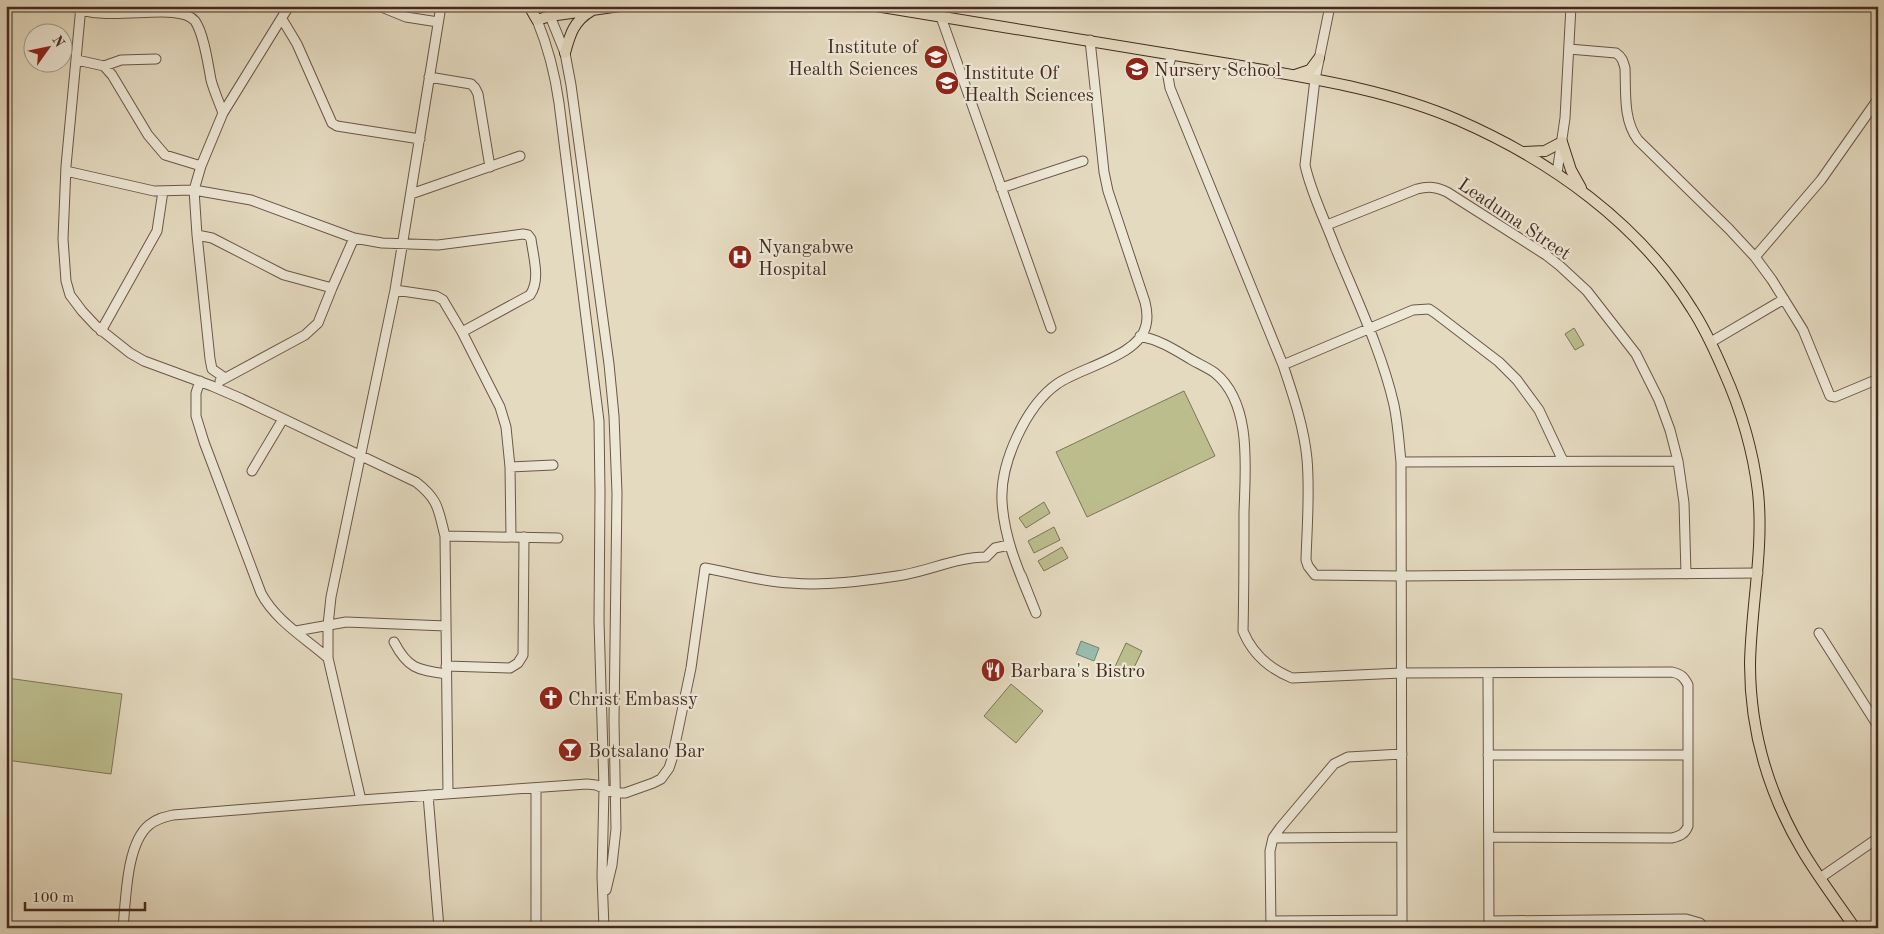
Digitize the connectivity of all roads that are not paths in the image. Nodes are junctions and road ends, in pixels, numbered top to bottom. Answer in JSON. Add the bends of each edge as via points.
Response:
{"nodes":[{"id":1,"x":289,"y":6,"type":"edge"},
{"id":2,"x":379,"y":6,"type":"edge"},
{"id":3,"x":440,"y":6,"type":"edge"},
{"id":4,"x":529,"y":6,"type":"edge"},
{"id":5,"x":620,"y":6,"type":"edge"},
{"id":6,"x":876,"y":6,"type":"edge"},
{"id":7,"x":1330,"y":6,"type":"edge"},
{"id":8,"x":1571,"y":6,"type":"edge"},
{"id":9,"x":78,"y":8,"type":"edge"},
{"id":10,"x":577,"y":8,"type":"edge"},
{"id":11,"x":597,"y":9,"type":"junction"},
{"id":12,"x":547,"y":11,"type":"edge"},
{"id":13,"x":941,"y":17,"type":"junction"},
{"id":14,"x":282,"y":19,"type":"junction"},
{"id":15,"x":537,"y":20,"type":"junction"},
{"id":16,"x":438,"y":22,"type":"junction"},
{"id":17,"x":1090,"y":40,"type":"junction"},
{"id":18,"x":1569,"y":48,"type":"junction"},
{"id":19,"x":565,"y":53,"type":"junction"},
{"id":20,"x":1172,"y":54,"type":"junction"},
{"id":21,"x":1319,"y":58,"type":"junction"},
{"id":22,"x":156,"y":59,"type":"dead end"},
{"id":23,"x":77,"y":60,"type":"junction"},
{"id":24,"x":104,"y":66,"type":"junction"},
{"id":25,"x":1294,"y":76,"type":"junction"},
{"id":26,"x":429,"y":78,"type":"junction"},
{"id":27,"x":1315,"y":79,"type":"junction"},
{"id":28,"x":1878,"y":99,"type":"edge"},
{"id":29,"x":223,"y":113,"type":"junction"},
{"id":30,"x":420,"y":139,"type":"junction"},
{"id":31,"x":1562,"y":142,"type":"junction"},
{"id":32,"x":1524,"y":152,"type":"junction"},
{"id":33,"x":520,"y":156,"type":"dead end"},
{"id":34,"x":1083,"y":161,"type":"dead end"},
{"id":35,"x":201,"y":166,"type":"junction"},
{"id":36,"x":490,"y":167,"type":"junction"},
{"id":37,"x":66,"y":171,"type":"junction"},
{"id":38,"x":1557,"y":173,"type":"junction"},
{"id":39,"x":1001,"y":188,"type":"junction"},
{"id":40,"x":194,"y":190,"type":"junction"},
{"id":41,"x":163,"y":191,"type":"junction"},
{"id":42,"x":411,"y":194,"type":"junction"},
{"id":43,"x":1586,"y":195,"type":"junction"},
{"id":44,"x":1327,"y":225,"type":"junction"},
{"id":45,"x":197,"y":235,"type":"junction"},
{"id":46,"x":354,"y":238,"type":"junction"},
{"id":47,"x":402,"y":243,"type":"junction"},
{"id":48,"x":1755,"y":257,"type":"junction"},
{"id":49,"x":332,"y":288,"type":"junction"},
{"id":50,"x":396,"y":290,"type":"junction"},
{"id":51,"x":1784,"y":299,"type":"junction"},
{"id":52,"x":1050,"y":328,"type":"dead end"},
{"id":53,"x":1369,"y":329,"type":"junction"},
{"id":54,"x":101,"y":330,"type":"junction"},
{"id":55,"x":462,"y":332,"type":"junction"},
{"id":56,"x":1140,"y":336,"type":"junction"},
{"id":57,"x":1711,"y":342,"type":"junction"},
{"id":58,"x":1283,"y":365,"type":"junction"},
{"id":59,"x":225,"y":378,"type":"junction"},
{"id":60,"x":1878,"y":379,"type":"edge"},
{"id":61,"x":200,"y":381,"type":"junction"},
{"id":62,"x":212,"y":386,"type":"junction"},
{"id":63,"x":283,"y":419,"type":"junction"},
{"id":64,"x":361,"y":456,"type":"junction"},
{"id":65,"x":1564,"y":461,"type":"junction"},
{"id":66,"x":1678,"y":461,"type":"junction"},
{"id":67,"x":1401,"y":462,"type":"junction"},
{"id":68,"x":553,"y":466,"type":"dead end"},
{"id":69,"x":510,"y":468,"type":"junction"},
{"id":70,"x":252,"y":471,"type":"dead end"},
{"id":71,"x":445,"y":536,"type":"junction"},
{"id":72,"x":511,"y":536,"type":"junction"},
{"id":73,"x":524,"y":537,"type":"junction"},
{"id":74,"x":558,"y":538,"type":"dead end"},
{"id":75,"x":1009,"y":545,"type":"junction"},
{"id":76,"x":1686,"y":574,"type":"junction"},
{"id":77,"x":1758,"y":574,"type":"junction"},
{"id":78,"x":1021,"y":575,"type":"dead end"},
{"id":79,"x":1401,"y":576,"type":"junction"},
{"id":80,"x":328,"y":625,"type":"junction"},
{"id":81,"x":446,"y":626,"type":"junction"},
{"id":82,"x":296,"y":631,"type":"junction"},
{"id":83,"x":1819,"y":633,"type":"dead end"},
{"id":84,"x":394,"y":642,"type":"dead end"},
{"id":85,"x":328,"y":658,"type":"junction"},
{"id":86,"x":446,"y":670,"type":"junction"},
{"id":87,"x":1401,"y":673,"type":"junction"},
{"id":88,"x":1488,"y":673,"type":"junction"},
{"id":89,"x":1878,"y":726,"type":"edge"},
{"id":90,"x":1402,"y":754,"type":"junction"},
{"id":91,"x":1488,"y":755,"type":"junction"},
{"id":92,"x":1688,"y":755,"type":"junction"},
{"id":93,"x":536,"y":788,"type":"junction"},
{"id":94,"x":604,"y":788,"type":"junction"},
{"id":95,"x":448,"y":793,"type":"junction"},
{"id":96,"x":615,"y":793,"type":"junction"},
{"id":97,"x":428,"y":795,"type":"junction"},
{"id":98,"x":361,"y":800,"type":"junction"},
{"id":99,"x":1401,"y":837,"type":"junction"},
{"id":100,"x":1489,"y":837,"type":"junction"},
{"id":101,"x":1273,"y":838,"type":"junction"},
{"id":102,"x":1878,"y":838,"type":"edge"},
{"id":103,"x":1820,"y":878,"type":"junction"},
{"id":104,"x":604,"y":897,"type":"junction"},
{"id":105,"x":1402,"y":924,"type":"edge"},
{"id":106,"x":1489,"y":924,"type":"edge"},
{"id":107,"x":1271,"y":925,"type":"edge"},
{"id":108,"x":123,"y":928,"type":"edge"},
{"id":109,"x":438,"y":928,"type":"edge"},
{"id":110,"x":536,"y":928,"type":"edge"},
{"id":111,"x":604,"y":928,"type":"edge"},
{"id":112,"x":1704,"y":928,"type":"edge"},
{"id":113,"x":1855,"y":928,"type":"edge"}],
"edges":[{"from":1,"to":14,"type":"street"},
{"from":2,"to":16,"type":"street","via":[[406,17]]},
{"from":3,"to":16,"type":"street"},
{"from":4,"to":15,"type":"main road"},
{"from":5,"to":11,"type":"main road"},
{"from":6,"to":13,"type":"main road"},
{"from":7,"to":21,"type":"street"},
{"from":8,"to":18,"type":"street"},
{"from":9,"to":23,"type":"street"},
{"from":9,"to":29,"type":"street","via":[[105,14],[171,8],[191,15],[197,23]]},
{"from":10,"to":11,"type":"main road"},
{"from":10,"to":12,"type":"main road"},
{"from":11,"to":19,"type":"main road","via":[[575,24]]},
{"from":12,"to":15,"type":"main road"},
{"from":12,"to":19,"type":"street"},
{"from":13,"to":17,"type":"main road"},
{"from":13,"to":39,"type":"street"},
{"from":14,"to":29,"type":"street"},
{"from":14,"to":30,"type":"street","via":[[297,44],[332,123]]},
{"from":15,"to":94,"type":"street","via":[[548,49],[558,95],[599,422],[599,621]]},
{"from":16,"to":26,"type":"street"},
{"from":17,"to":20,"type":"main road"},
{"from":17,"to":56,"type":"street","via":[[1108,191],[1148,315]]},
{"from":18,"to":31,"type":"street"},
{"from":18,"to":48,"type":"street","via":[[1619,55],[1623,60],[1627,116],[1633,133]]},
{"from":19,"to":96,"type":"street","via":[[584,172],[614,416],[617,493]]},
{"from":20,"to":25,"type":"main road"},
{"from":20,"to":58,"type":"street","via":[[1167,71],[1170,88]]},
{"from":21,"to":25,"type":"main road","via":[[1310,70]]},
{"from":21,"to":27,"type":"street"},
{"from":22,"to":24,"type":"street","via":[[121,60]]},
{"from":23,"to":24,"type":"street"},
{"from":23,"to":37,"type":"street"},
{"from":24,"to":35,"type":"street","via":[[148,135],[165,155]]},
{"from":25,"to":27,"type":"main road"},
{"from":26,"to":30,"type":"street"},
{"from":26,"to":36,"type":"street","via":[[471,84],[475,88]]},
{"from":27,"to":32,"type":"main road","via":[[1427,108]]},
{"from":27,"to":44,"type":"street","via":[[1305,164]]},
{"from":28,"to":48,"type":"street","via":[[1821,180]]},
{"from":29,"to":35,"type":"street"},
{"from":30,"to":42,"type":"street"},
{"from":31,"to":32,"type":"main road","via":[[1545,151]]},
{"from":31,"to":38,"type":"street"},
{"from":31,"to":43,"type":"main road","via":[[1571,170]]},
{"from":32,"to":38,"type":"main road"},
{"from":33,"to":36,"type":"street"},
{"from":34,"to":39,"type":"street"},
{"from":35,"to":40,"type":"street"},
{"from":36,"to":42,"type":"street"},
{"from":37,"to":41,"type":"street","via":[[154,192]]},
{"from":37,"to":54,"type":"street","via":[[63,239],[66,281],[70,295]]},
{"from":38,"to":43,"type":"main road"},
{"from":39,"to":52,"type":"street"},
{"from":40,"to":41,"type":"street"},
{"from":40,"to":45,"type":"street"},
{"from":40,"to":46,"type":"street","via":[[251,200]]},
{"from":41,"to":54,"type":"street","via":[[157,231]]},
{"from":42,"to":47,"type":"street"},
{"from":43,"to":57,"type":"main road","via":[[1658,263],[1692,308]]},
{"from":44,"to":53,"type":"street"},
{"from":44,"to":66,"type":"street","name":"Leaduma Street","via":[[1417,189],[1436,187],[1546,255],[1586,291],[1636,354],[1659,400]]},
{"from":45,"to":49,"type":"street","via":[[224,243],[284,275]]},
{"from":45,"to":59,"type":"street","via":[[210,359],[212,369]]},
{"from":46,"to":47,"type":"street"},
{"from":46,"to":49,"type":"street"},
{"from":47,"to":50,"type":"street"},
{"from":47,"to":55,"type":"street","via":[[455,244],[523,234],[531,239],[536,281],[530,295]]},
{"from":48,"to":51,"type":"street"},
{"from":49,"to":59,"type":"street","via":[[314,329]]},
{"from":50,"to":55,"type":"street","via":[[443,300]]},
{"from":50,"to":64,"type":"street"},
{"from":51,"to":57,"type":"street"},
{"from":51,"to":60,"type":"street","via":[[1803,330],[1830,396],[1835,397]]},
{"from":53,"to":58,"type":"street"},
{"from":53,"to":65,"type":"street","via":[[1413,310],[1435,312],[1483,348],[1517,380],[1539,410]]},
{"from":53,"to":67,"type":"street","via":[[1394,404]]},
{"from":54,"to":61,"type":"street","via":[[144,361]]},
{"from":55,"to":69,"type":"street","via":[[504,417]]},
{"from":56,"to":75,"type":"street","via":[[1124,352],[1056,384],[1029,416],[1018,434],[1002,484],[1003,515]]},
{"from":56,"to":87,"type":"street","via":[[1164,343],[1214,373],[1236,404],[1245,446],[1246,469],[1243,631],[1253,649],[1272,668],[1292,678]]},
{"from":57,"to":77,"type":"main road","via":[[1739,409],[1753,462],[1760,534]]},
{"from":58,"to":79,"type":"street","via":[[1294,397],[1307,457],[1308,566],[1315,575],[1321,576]]},
{"from":59,"to":62,"type":"street"},
{"from":61,"to":62,"type":"street"},
{"from":61,"to":82,"type":"street","via":[[196,393],[196,416],[261,593],[276,614]]},
{"from":62,"to":63,"type":"street"},
{"from":63,"to":64,"type":"street"},
{"from":63,"to":70,"type":"street"},
{"from":64,"to":71,"type":"street","via":[[416,482],[429,492],[437,502]]},
{"from":64,"to":80,"type":"street","via":[[342,539]]},
{"from":65,"to":66,"type":"street"},
{"from":65,"to":67,"type":"street"},
{"from":66,"to":76,"type":"street","name":"Leaduma Street","via":[[1684,502]]},
{"from":67,"to":79,"type":"street"},
{"from":68,"to":69,"type":"street"},
{"from":69,"to":72,"type":"street"},
{"from":71,"to":72,"type":"street"},
{"from":71,"to":81,"type":"street"},
{"from":72,"to":73,"type":"street"},
{"from":73,"to":74,"type":"street"},
{"from":73,"to":86,"type":"street","via":[[523,655],[510,668]]},
{"from":75,"to":78,"type":"street","via":[[1036,613]]},
{"from":75,"to":96,"type":"street","via":[[995,548],[986,557],[975,556],[898,576],[838,583],[791,584],[705,568],[691,668],[669,768],[653,783],[625,793]]},
{"from":76,"to":77,"type":"street"},
{"from":76,"to":79,"type":"street"},
{"from":77,"to":103,"type":"main road","via":[[1750,663],[1755,725],[1774,794]]},
{"from":79,"to":87,"type":"street"},
{"from":80,"to":81,"type":"street","via":[[346,622]]},
{"from":80,"to":82,"type":"street"},
{"from":80,"to":85,"type":"street"},
{"from":81,"to":86,"type":"street"},
{"from":82,"to":85,"type":"street"},
{"from":83,"to":89,"type":"street"},
{"from":84,"to":86,"type":"street","via":[[412,667]]},
{"from":85,"to":98,"type":"street"},
{"from":86,"to":95,"type":"street"},
{"from":87,"to":88,"type":"street"},
{"from":87,"to":90,"type":"street"},
{"from":88,"to":91,"type":"street"},
{"from":88,"to":92,"type":"street","via":[[1679,673],[1688,685]]},
{"from":90,"to":99,"type":"street"},
{"from":90,"to":101,"type":"street","via":[[1348,756],[1340,760]]},
{"from":91,"to":92,"type":"street"},
{"from":91,"to":100,"type":"street"},
{"from":92,"to":100,"type":"street","via":[[1688,826],[1680,836]]},
{"from":93,"to":94,"type":"street","via":[[587,784]]},
{"from":93,"to":95,"type":"street"},
{"from":93,"to":110,"type":"street"},
{"from":94,"to":96,"type":"street"},
{"from":94,"to":104,"type":"street"},
{"from":95,"to":97,"type":"street"},
{"from":96,"to":104,"type":"street","via":[[616,829]]},
{"from":97,"to":98,"type":"street"},
{"from":97,"to":109,"type":"street"},
{"from":98,"to":108,"type":"street","via":[[160,818],[149,824],[136,843]]},
{"from":99,"to":101,"type":"street"},
{"from":99,"to":105,"type":"street"},
{"from":100,"to":106,"type":"street"},
{"from":101,"to":107,"type":"street","via":[[1270,851]]},
{"from":102,"to":103,"type":"street"},
{"from":103,"to":113,"type":"main road"},
{"from":104,"to":111,"type":"street"},
{"from":105,"to":107,"type":"street"},
{"from":106,"to":112,"type":"street","via":[[1686,919],[1700,923]]}]}
